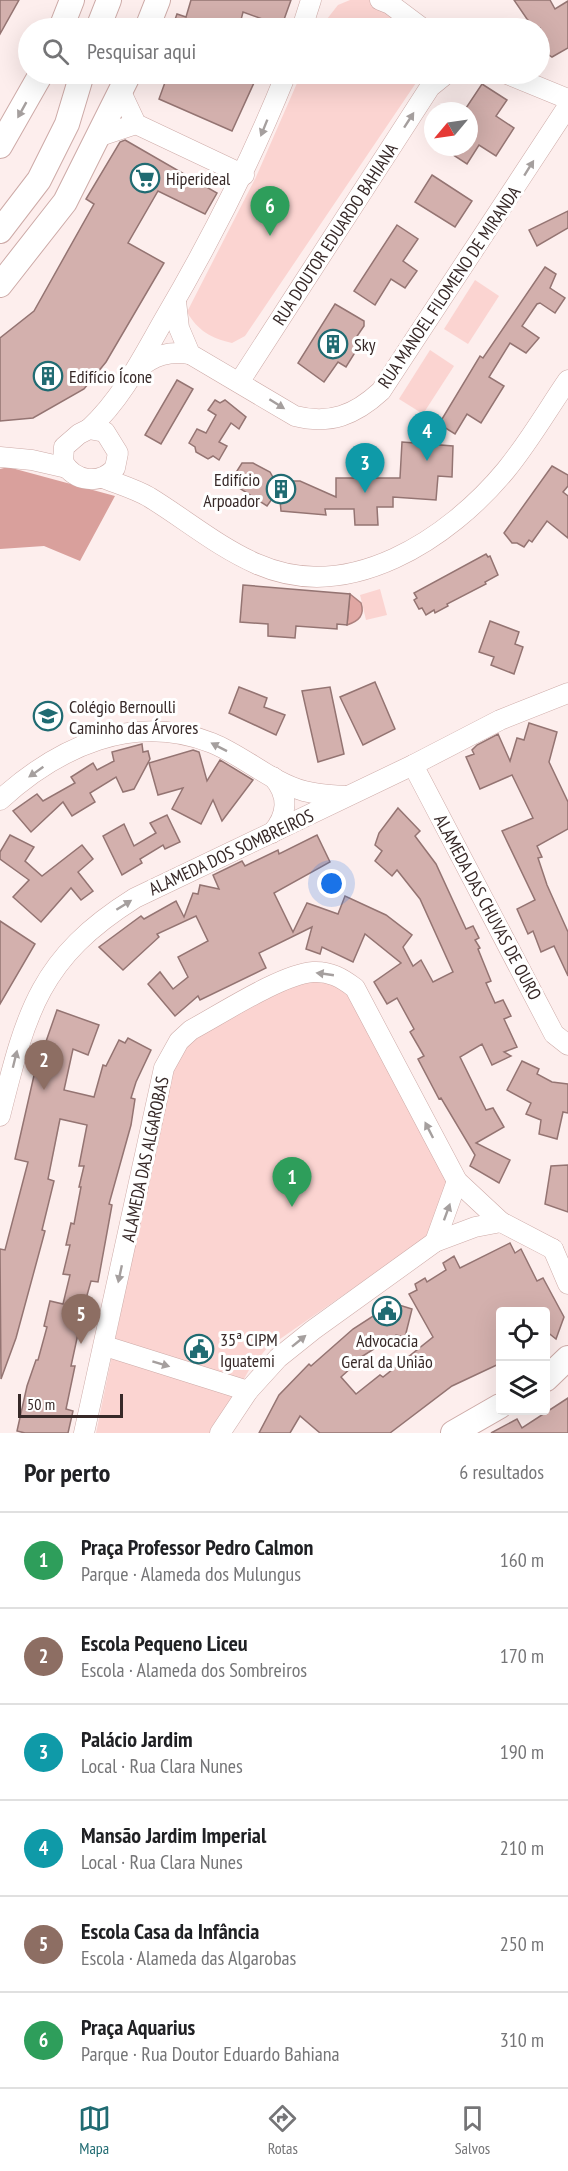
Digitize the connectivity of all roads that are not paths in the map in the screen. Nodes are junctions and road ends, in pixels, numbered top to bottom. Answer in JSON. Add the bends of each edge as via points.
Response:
{"nodes":[{"id":1,"x":72,"y":0,"type":"edge"},
{"id":2,"x":109,"y":0,"type":"edge"},
{"id":3,"x":158,"y":0,"type":"edge"},
{"id":4,"x":386,"y":1,"type":"edge"},
{"id":5,"x":314,"y":2,"type":"edge"},
{"id":6,"x":65,"y":18,"type":"edge"},
{"id":7,"x":102,"y":18,"type":"edge"},
{"id":8,"x":151,"y":18,"type":"edge"},
{"id":9,"x":307,"y":18,"type":"edge"},
{"id":10,"x":409,"y":18,"type":"edge"},
{"id":11,"x":35,"y":84,"type":"edge"},
{"id":12,"x":77,"y":84,"type":"edge"},
{"id":13,"x":79,"y":84,"type":"edge"},
{"id":14,"x":125,"y":84,"type":"edge"},
{"id":15,"x":125,"y":84,"type":"edge"},
{"id":16,"x":282,"y":84,"type":"edge"},
{"id":17,"x":429,"y":84,"type":"edge"},
{"id":18,"x":531,"y":84,"type":"edge"},
{"id":19,"x":568,"y":99,"type":"edge"},
{"id":20,"x":568,"y":106,"type":"edge"},
{"id":21,"x":136,"y":124,"type":"junction"},
{"id":22,"x":100,"y":136,"type":"junction"},
{"id":23,"x":0,"y":146,"type":"edge"},
{"id":24,"x":244,"y":175,"type":"junction"},
{"id":25,"x":0,"y":206,"type":"edge"},
{"id":26,"x":0,"y":231,"type":"edge"},
{"id":27,"x":0,"y":264,"type":"edge"},
{"id":28,"x":0,"y":285,"type":"edge"},
{"id":29,"x":176,"y":301,"type":"junction"},
{"id":30,"x":190,"y":354,"type":"junction"},
{"id":31,"x":138,"y":369,"type":"junction"},
{"id":32,"x":568,"y":380,"type":"edge"},
{"id":33,"x":240,"y":381,"type":"junction"},
{"id":34,"x":110,"y":410,"type":"junction"},
{"id":35,"x":88,"y":429,"type":"junction"},
{"id":36,"x":111,"y":439,"type":"junction"},
{"id":37,"x":64,"y":447,"type":"junction"},
{"id":38,"x":0,"y":457,"type":"edge"},
{"id":39,"x":32,"y":460,"type":"junction"},
{"id":40,"x":118,"y":461,"type":"junction"},
{"id":41,"x":67,"y":468,"type":"junction"},
{"id":42,"x":103,"y":478,"type":"junction"},
{"id":43,"x":146,"y":495,"type":"junction"},
{"id":44,"x":567,"y":697,"type":"edge"},
{"id":45,"x":413,"y":765,"type":"junction"},
{"id":46,"x":271,"y":774,"type":"junction"},
{"id":47,"x":348,"y":796,"type":"junction"},
{"id":48,"x":0,"y":800,"type":"edge"},
{"id":49,"x":272,"y":833,"type":"junction"},
{"id":50,"x":568,"y":1045,"type":"edge"},
{"id":51,"x":0,"y":1116,"type":"edge"},
{"id":52,"x":458,"y":1181,"type":"junction"},
{"id":53,"x":501,"y":1222,"type":"junction"},
{"id":54,"x":435,"y":1242,"type":"junction"},
{"id":55,"x":560,"y":1246,"type":"edge"},
{"id":56,"x":567,"y":1275,"type":"edge"},
{"id":57,"x":105,"y":1347,"type":"junction"},
{"id":58,"x":568,"y":1358,"type":"edge"},
{"id":59,"x":550,"y":1375,"type":"edge"},
{"id":60,"x":568,"y":1375,"type":"edge"},
{"id":61,"x":550,"y":1383,"type":"edge"},
{"id":62,"x":248,"y":1391,"type":"junction"},
{"id":63,"x":496,"y":1409,"type":"edge"},
{"id":64,"x":84,"y":1433,"type":"edge"},
{"id":65,"x":220,"y":1433,"type":"edge"},
{"id":66,"x":453,"y":1433,"type":"edge"}],
"edges":[{"from":1,"to":6,"type":"main road"},
{"from":2,"to":7,"type":"main road"},
{"from":3,"to":8,"type":"main road"},
{"from":4,"to":10,"type":"street"},
{"from":5,"to":9,"type":"street"},
{"from":11,"to":23,"type":"main road","one_way":true},
{"from":12,"to":25,"type":"main road"},
{"from":13,"to":26,"type":"main road","via":[[67,124],[39,180]]},
{"from":14,"to":21,"type":"street"},
{"from":15,"to":22,"type":"main road"},
{"from":16,"to":24,"type":"street","one_way":true},
{"from":33,"to":17,"type":"street","name":"RUA DOUTOR EDUARDO BAHIANA","one_way":true},
{"from":18,"to":19,"type":"street"},
{"from":33,"to":20,"type":"street","name":"RUA MANOEL FILOMENO DE MIRANDA","one_way":true,"via":[[295,416],[311,420],[350,415],[366,405],[381,391]]},
{"from":21,"to":22,"type":"street"},
{"from":21,"to":24,"type":"street"},
{"from":22,"to":27,"type":"main road"},
{"from":22,"to":28,"type":"main road","via":[[65,202]]},
{"from":24,"to":29,"type":"street"},
{"from":29,"to":30,"type":"street","via":[[179,328]]},
{"from":29,"to":31,"type":"street"},
{"from":30,"to":31,"type":"street","via":[[161,354]]},
{"from":30,"to":33,"type":"street","name":"RUA MANOEL FILOMENO DE MIRANDA"},
{"from":31,"to":34,"type":"street"},
{"from":32,"to":43,"type":"street","via":[[507,469],[475,504],[415,547],[381,564],[350,573],[319,578],[257,564]]},
{"from":34,"to":35,"type":"street"},
{"from":34,"to":36,"type":"street"},
{"from":35,"to":36,"type":"street","via":[[96,429]]},
{"from":35,"to":37,"type":"street"},
{"from":36,"to":40,"type":"street"},
{"from":37,"to":39,"type":"street"},
{"from":37,"to":41,"type":"street","via":[[63,462]]},
{"from":38,"to":39,"type":"street"},
{"from":39,"to":41,"type":"street"},
{"from":40,"to":42,"type":"street"},
{"from":40,"to":43,"type":"street"},
{"from":41,"to":42,"type":"street","via":[[85,478]]},
{"from":42,"to":43,"type":"street"},
{"from":44,"to":45,"type":"street","name":"ALAMEDA DOS SOMBREIROS","via":[[500,720]]},
{"from":45,"to":47,"type":"street","name":"ALAMEDA DOS SOMBREIROS"},
{"from":45,"to":50,"type":"street","name":"ALAMEDA DAS CHUVAS DE OURO","via":[[554,1034]]},
{"from":46,"to":47,"type":"street","via":[[303,791]]},
{"from":46,"to":48,"type":"street","one_way":true,"via":[[211,742],[166,732],[127,732],[92,740],[61,756]]},
{"from":46,"to":49,"type":"street","via":[[285,797],[281,823]]},
{"from":47,"to":49,"type":"street","name":"ALAMEDA DOS SOMBREIROS"},
{"from":51,"to":49,"type":"street","name":"ALAMEDA DOS SOMBREIROS","one_way":true,"via":[[32,1007],[49,977],[82,935],[135,898]]},
{"from":52,"to":53,"type":"street","name":"ALAMEDA DAS ALGAROBAS"},
{"from":54,"to":52,"type":"street","one_way":true},
{"from":52,"to":57,"type":"street","name":"ALAMEDA DAS ALGAROBAS","one_way":true,"via":[[356,988],[340,976],[322,972],[287,979],[191,1030],[179,1041],[164,1068]]},
{"from":53,"to":54,"type":"street"},
{"from":53,"to":55,"type":"street","name":"ALAMEDA DAS ALGAROBAS"},
{"from":62,"to":54,"type":"street","one_way":true,"via":[[278,1358],[313,1330]]},
{"from":55,"to":56,"type":"street"},
{"from":57,"to":62,"type":"street","one_way":true},
{"from":57,"to":64,"type":"street","name":"ALAMEDA DAS ALGAROBAS"},
{"from":58,"to":59,"type":"main road"},
{"from":60,"to":61,"type":"main road"},
{"from":62,"to":65,"type":"street"},
{"from":63,"to":66,"type":"main road"}]}
